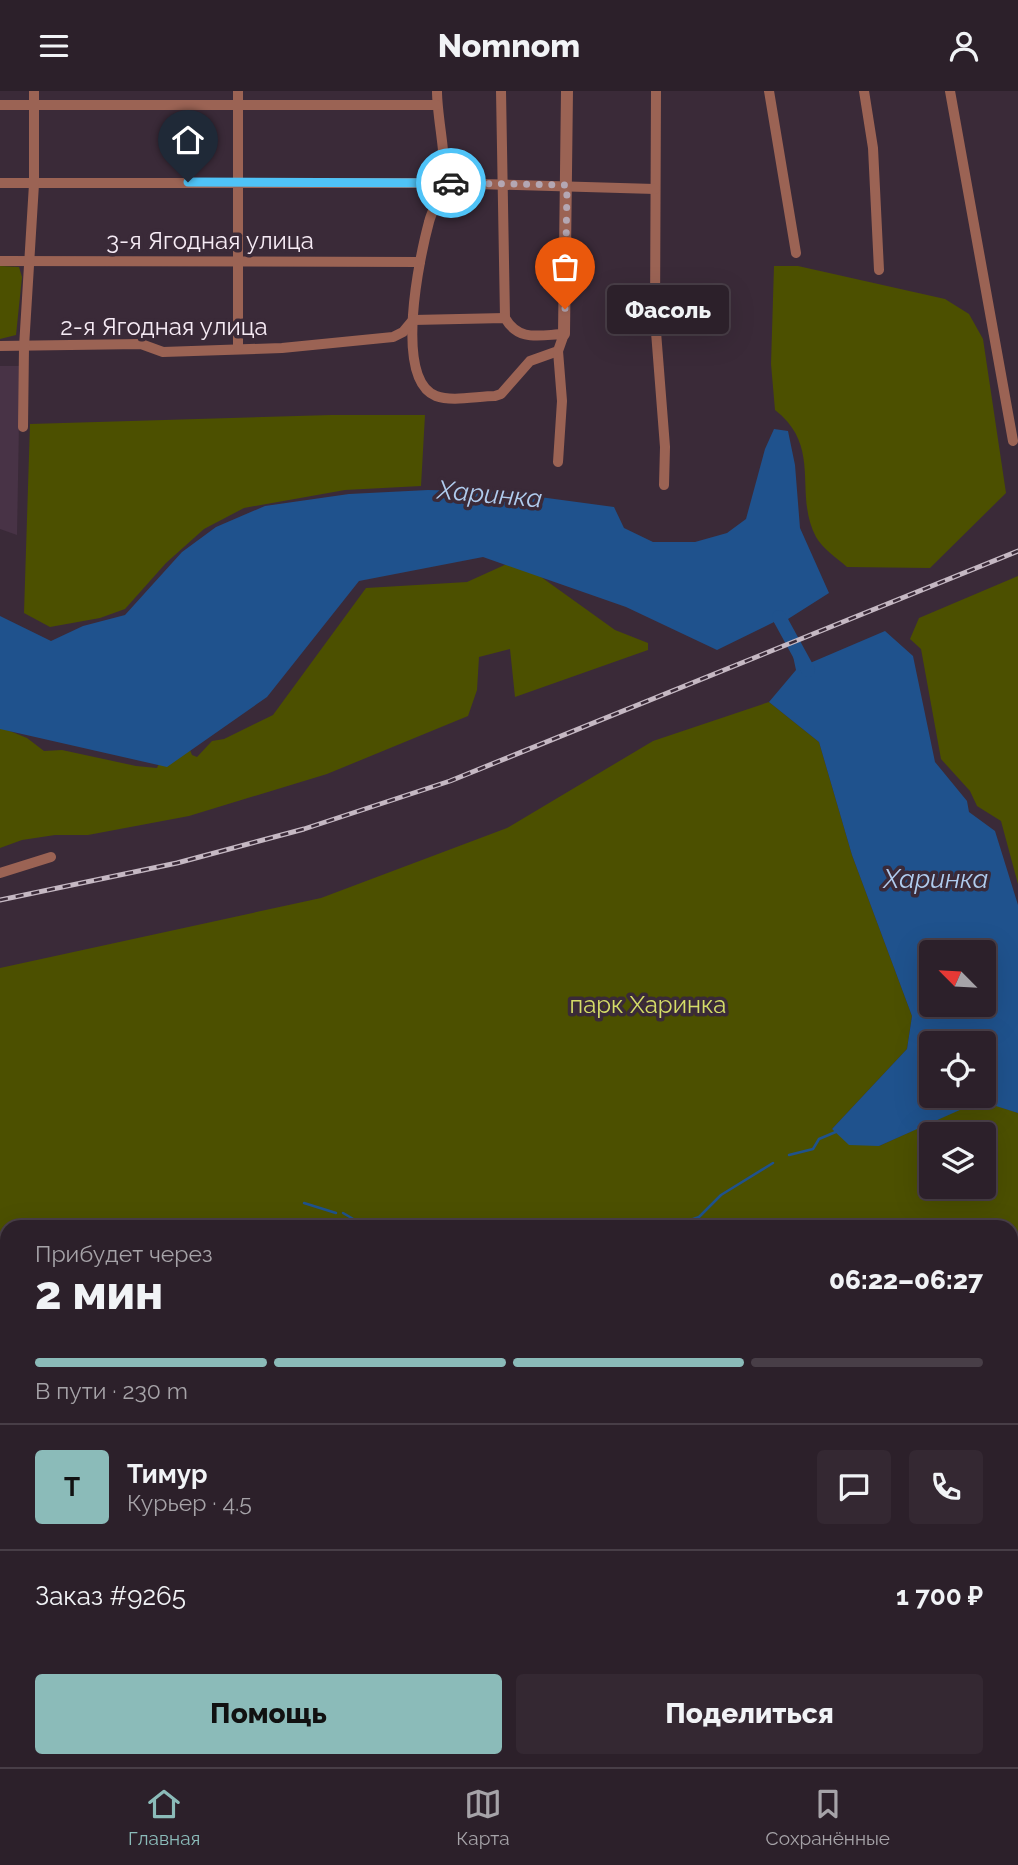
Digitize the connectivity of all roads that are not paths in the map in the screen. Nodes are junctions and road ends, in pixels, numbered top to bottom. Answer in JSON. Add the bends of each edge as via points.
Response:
{"nodes":[{"id":1,"x":34,"y":91,"type":"edge"},
{"id":2,"x":238,"y":91,"type":"edge"},
{"id":3,"x":438,"y":91,"type":"edge"},
{"id":4,"x":501,"y":91,"type":"edge"},
{"id":5,"x":567,"y":91,"type":"edge"},
{"id":6,"x":656,"y":91,"type":"edge"},
{"id":7,"x":769,"y":91,"type":"edge"},
{"id":8,"x":864,"y":91,"type":"edge"},
{"id":9,"x":950,"y":91,"type":"edge"},
{"id":10,"x":34,"y":104,"type":"junction"},
{"id":11,"x":0,"y":105,"type":"edge"},
{"id":12,"x":438,"y":105,"type":"junction"},
{"id":13,"x":238,"y":106,"type":"junction"},
{"id":14,"x":240,"y":182,"type":"junction"},
{"id":15,"x":0,"y":183,"type":"edge"},
{"id":16,"x":444,"y":183,"type":"junction"},
{"id":17,"x":34,"y":184,"type":"junction"},
{"id":18,"x":501,"y":185,"type":"junction"},
{"id":19,"x":567,"y":185,"type":"junction"},
{"id":20,"x":655,"y":190,"type":"junction"},
{"id":21,"x":796,"y":253,"type":"dead end"},
{"id":22,"x":240,"y":260,"type":"junction"},
{"id":23,"x":0,"y":261,"type":"edge"},
{"id":24,"x":29,"y":261,"type":"junction"},
{"id":25,"x":420,"y":263,"type":"junction"},
{"id":26,"x":879,"y":270,"type":"dead end"},
{"id":27,"x":505,"y":318,"type":"junction"},
{"id":28,"x":413,"y":320,"type":"junction"},
{"id":29,"x":564,"y":334,"type":"junction"},
{"id":30,"x":393,"y":337,"type":"junction"},
{"id":31,"x":0,"y":346,"type":"edge"},
{"id":32,"x":24,"y":347,"type":"junction"},
{"id":33,"x":238,"y":348,"type":"junction"},
{"id":34,"x":412,"y":350,"type":"junction"},
{"id":35,"x":558,"y":351,"type":"junction"},
{"id":36,"x":23,"y":428,"type":"dead end"},
{"id":37,"x":1013,"y":441,"type":"dead end"},
{"id":38,"x":558,"y":462,"type":"dead end"},
{"id":39,"x":664,"y":485,"type":"dead end"},
{"id":40,"x":51,"y":857,"type":"dead end"},
{"id":41,"x":0,"y":873,"type":"edge"}],
"edges":[{"from":1,"to":10,"type":"street"},
{"from":2,"to":13,"type":"street"},
{"from":3,"to":12,"type":"street"},
{"from":4,"to":18,"type":"street"},
{"from":5,"to":19,"type":"street"},
{"from":6,"to":20,"type":"street"},
{"from":7,"to":21,"type":"street"},
{"from":8,"to":26,"type":"street","via":[[873,148]]},
{"from":9,"to":37,"type":"street"},
{"from":10,"to":11,"type":"street"},
{"from":10,"to":13,"type":"street"},
{"from":10,"to":17,"type":"street"},
{"from":12,"to":13,"type":"street"},
{"from":12,"to":16,"type":"street"},
{"from":13,"to":14,"type":"street"},
{"from":14,"to":16,"type":"street"},
{"from":14,"to":17,"type":"street"},
{"from":14,"to":22,"type":"street"},
{"from":15,"to":17,"type":"street"},
{"from":16,"to":18,"type":"street"},
{"from":16,"to":25,"type":"street","via":[[429,220]]},
{"from":17,"to":24,"type":"street"},
{"from":18,"to":19,"type":"street"},
{"from":18,"to":27,"type":"street"},
{"from":19,"to":20,"type":"street"},
{"from":19,"to":29,"type":"street"},
{"from":20,"to":39,"type":"street","via":[[655,319]]},
{"from":22,"to":24,"type":"street","name":"3-я Ягодная улица"},
{"from":22,"to":25,"type":"street","name":"3-я Ягодная улица"},
{"from":22,"to":33,"type":"street"},
{"from":23,"to":24,"type":"street","name":"3-я Ягодная улица"},
{"from":24,"to":32,"type":"street"},
{"from":25,"to":28,"type":"street"},
{"from":27,"to":28,"type":"street"},
{"from":27,"to":29,"type":"street","via":[[512,331],[526,336]]},
{"from":28,"to":30,"type":"street"},
{"from":28,"to":34,"type":"street"},
{"from":29,"to":35,"type":"street"},
{"from":30,"to":33,"type":"street","name":"2-я Ягодная улица"},
{"from":30,"to":34,"type":"street"},
{"from":31,"to":32,"type":"street","name":"2-я Ягодная улица"},
{"from":32,"to":33,"type":"street","name":"2-я Ягодная улица","via":[[141,344],[163,352]]},
{"from":32,"to":36,"type":"street"},
{"from":34,"to":35,"type":"street","via":[[417,372],[429,391],[455,397],[501,394],[530,361]]},
{"from":35,"to":38,"type":"street","via":[[562,401]]},
{"from":40,"to":41,"type":"street"}]}
